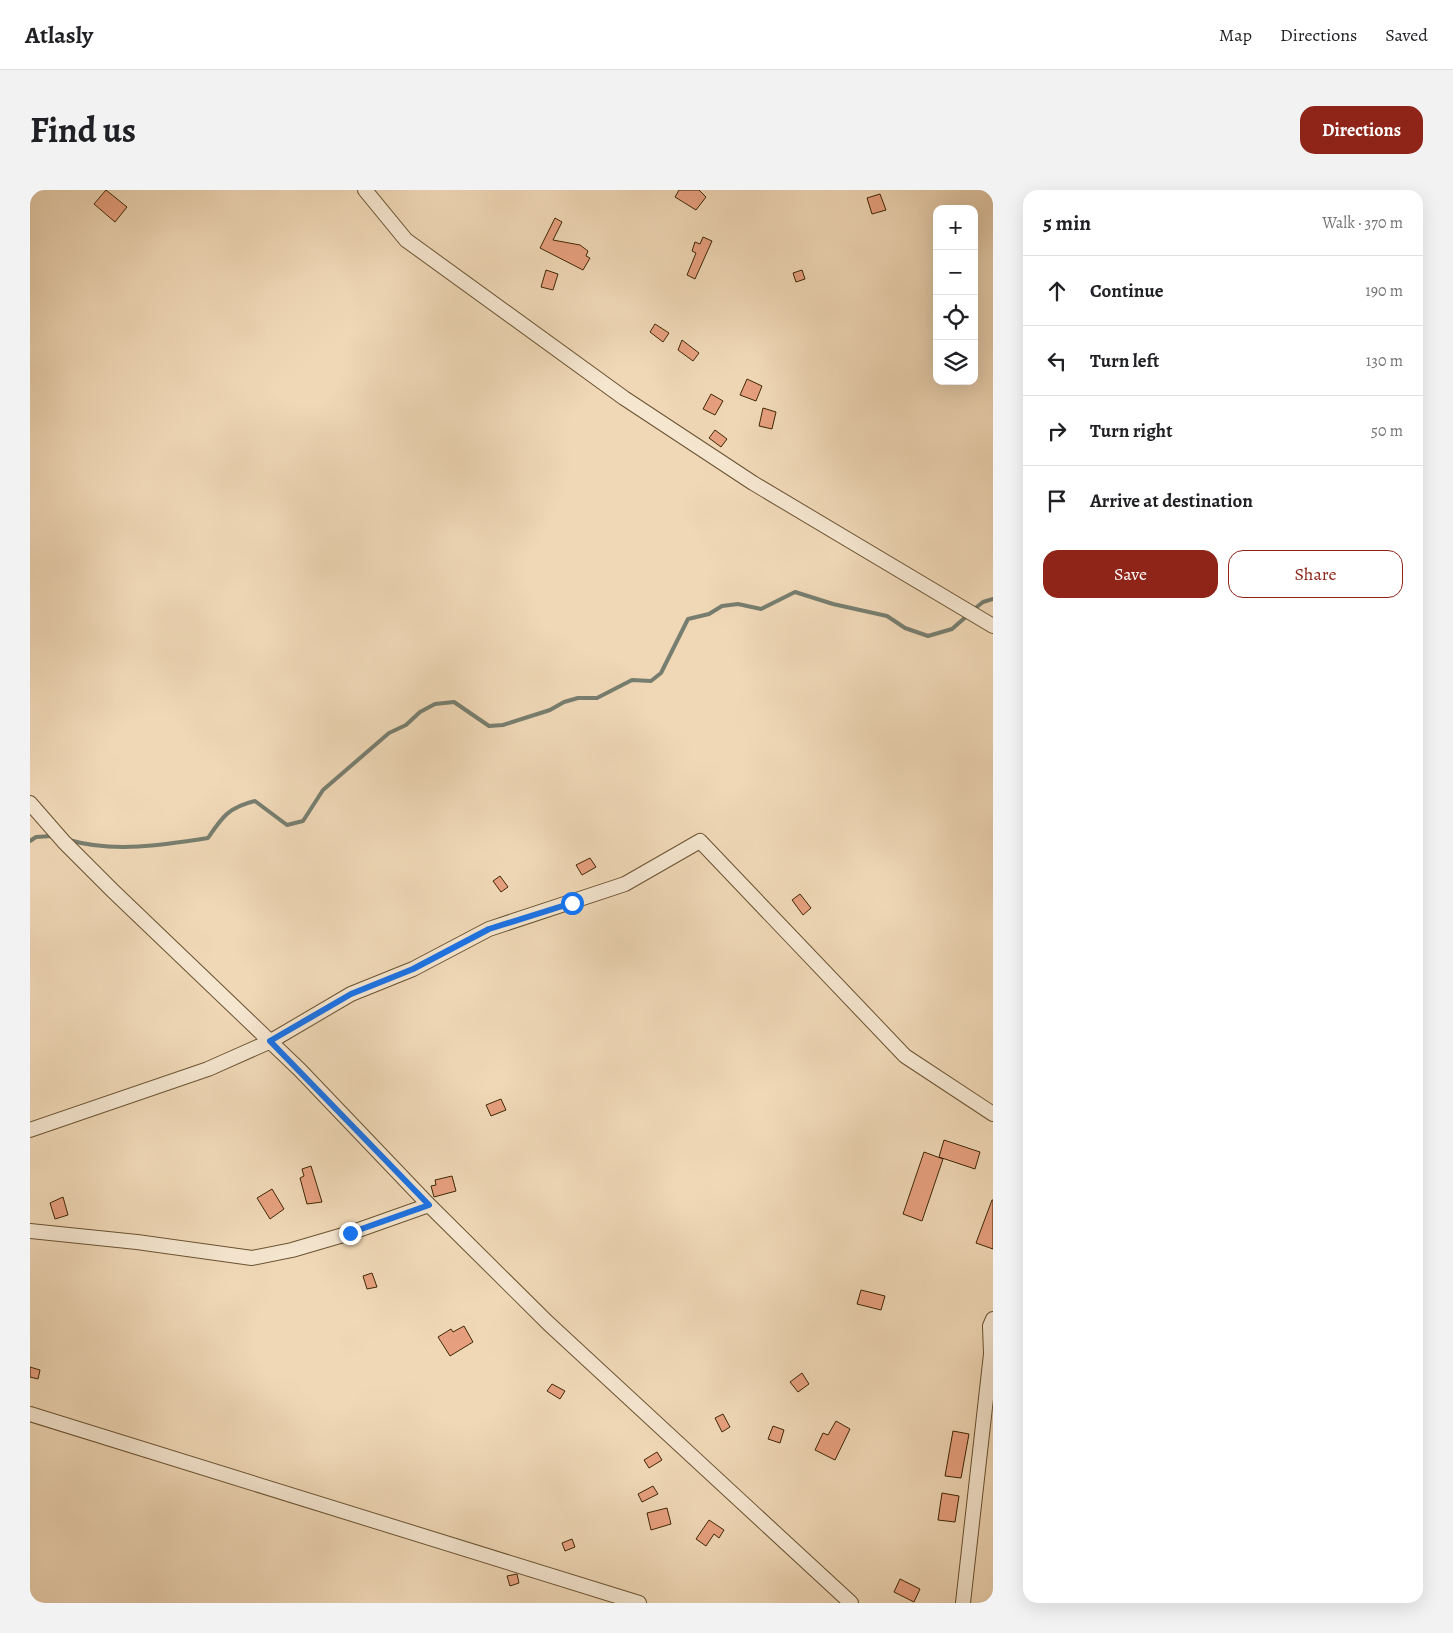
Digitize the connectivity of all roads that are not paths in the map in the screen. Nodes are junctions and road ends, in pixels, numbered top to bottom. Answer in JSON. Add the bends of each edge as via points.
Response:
{"nodes":[{"id":1,"x":365,"y":190,"type":"edge"},
{"id":2,"x":993,"y":626,"type":"edge"},
{"id":3,"x":30,"y":804,"type":"edge"},
{"id":4,"x":270,"y":1041,"type":"junction"},
{"id":5,"x":993,"y":1114,"type":"edge"},
{"id":6,"x":30,"y":1130,"type":"edge"},
{"id":7,"x":429,"y":1205,"type":"junction"},
{"id":8,"x":30,"y":1232,"type":"edge"},
{"id":9,"x":993,"y":1319,"type":"edge"},
{"id":10,"x":30,"y":1414,"type":"edge"},
{"id":11,"x":639,"y":1603,"type":"edge"},
{"id":12,"x":851,"y":1603,"type":"edge"},
{"id":13,"x":963,"y":1603,"type":"edge"}],
"edges":[{"from":1,"to":2,"type":"street","via":[[406,240],[624,398],[753,483]]},
{"from":3,"to":4,"type":"street"},
{"from":4,"to":5,"type":"street","via":[[351,994],[413,969],[489,929],[625,884],[700,841],[905,1056]]},
{"from":4,"to":6,"type":"street","via":[[208,1068]]},
{"from":4,"to":7,"type":"street"},
{"from":7,"to":8,"type":"street","via":[[350,1233],[252,1258],[137,1242]]},
{"from":7,"to":12,"type":"street","via":[[548,1323]]},
{"from":9,"to":13,"type":"street"},
{"from":10,"to":11,"type":"street"}]}
